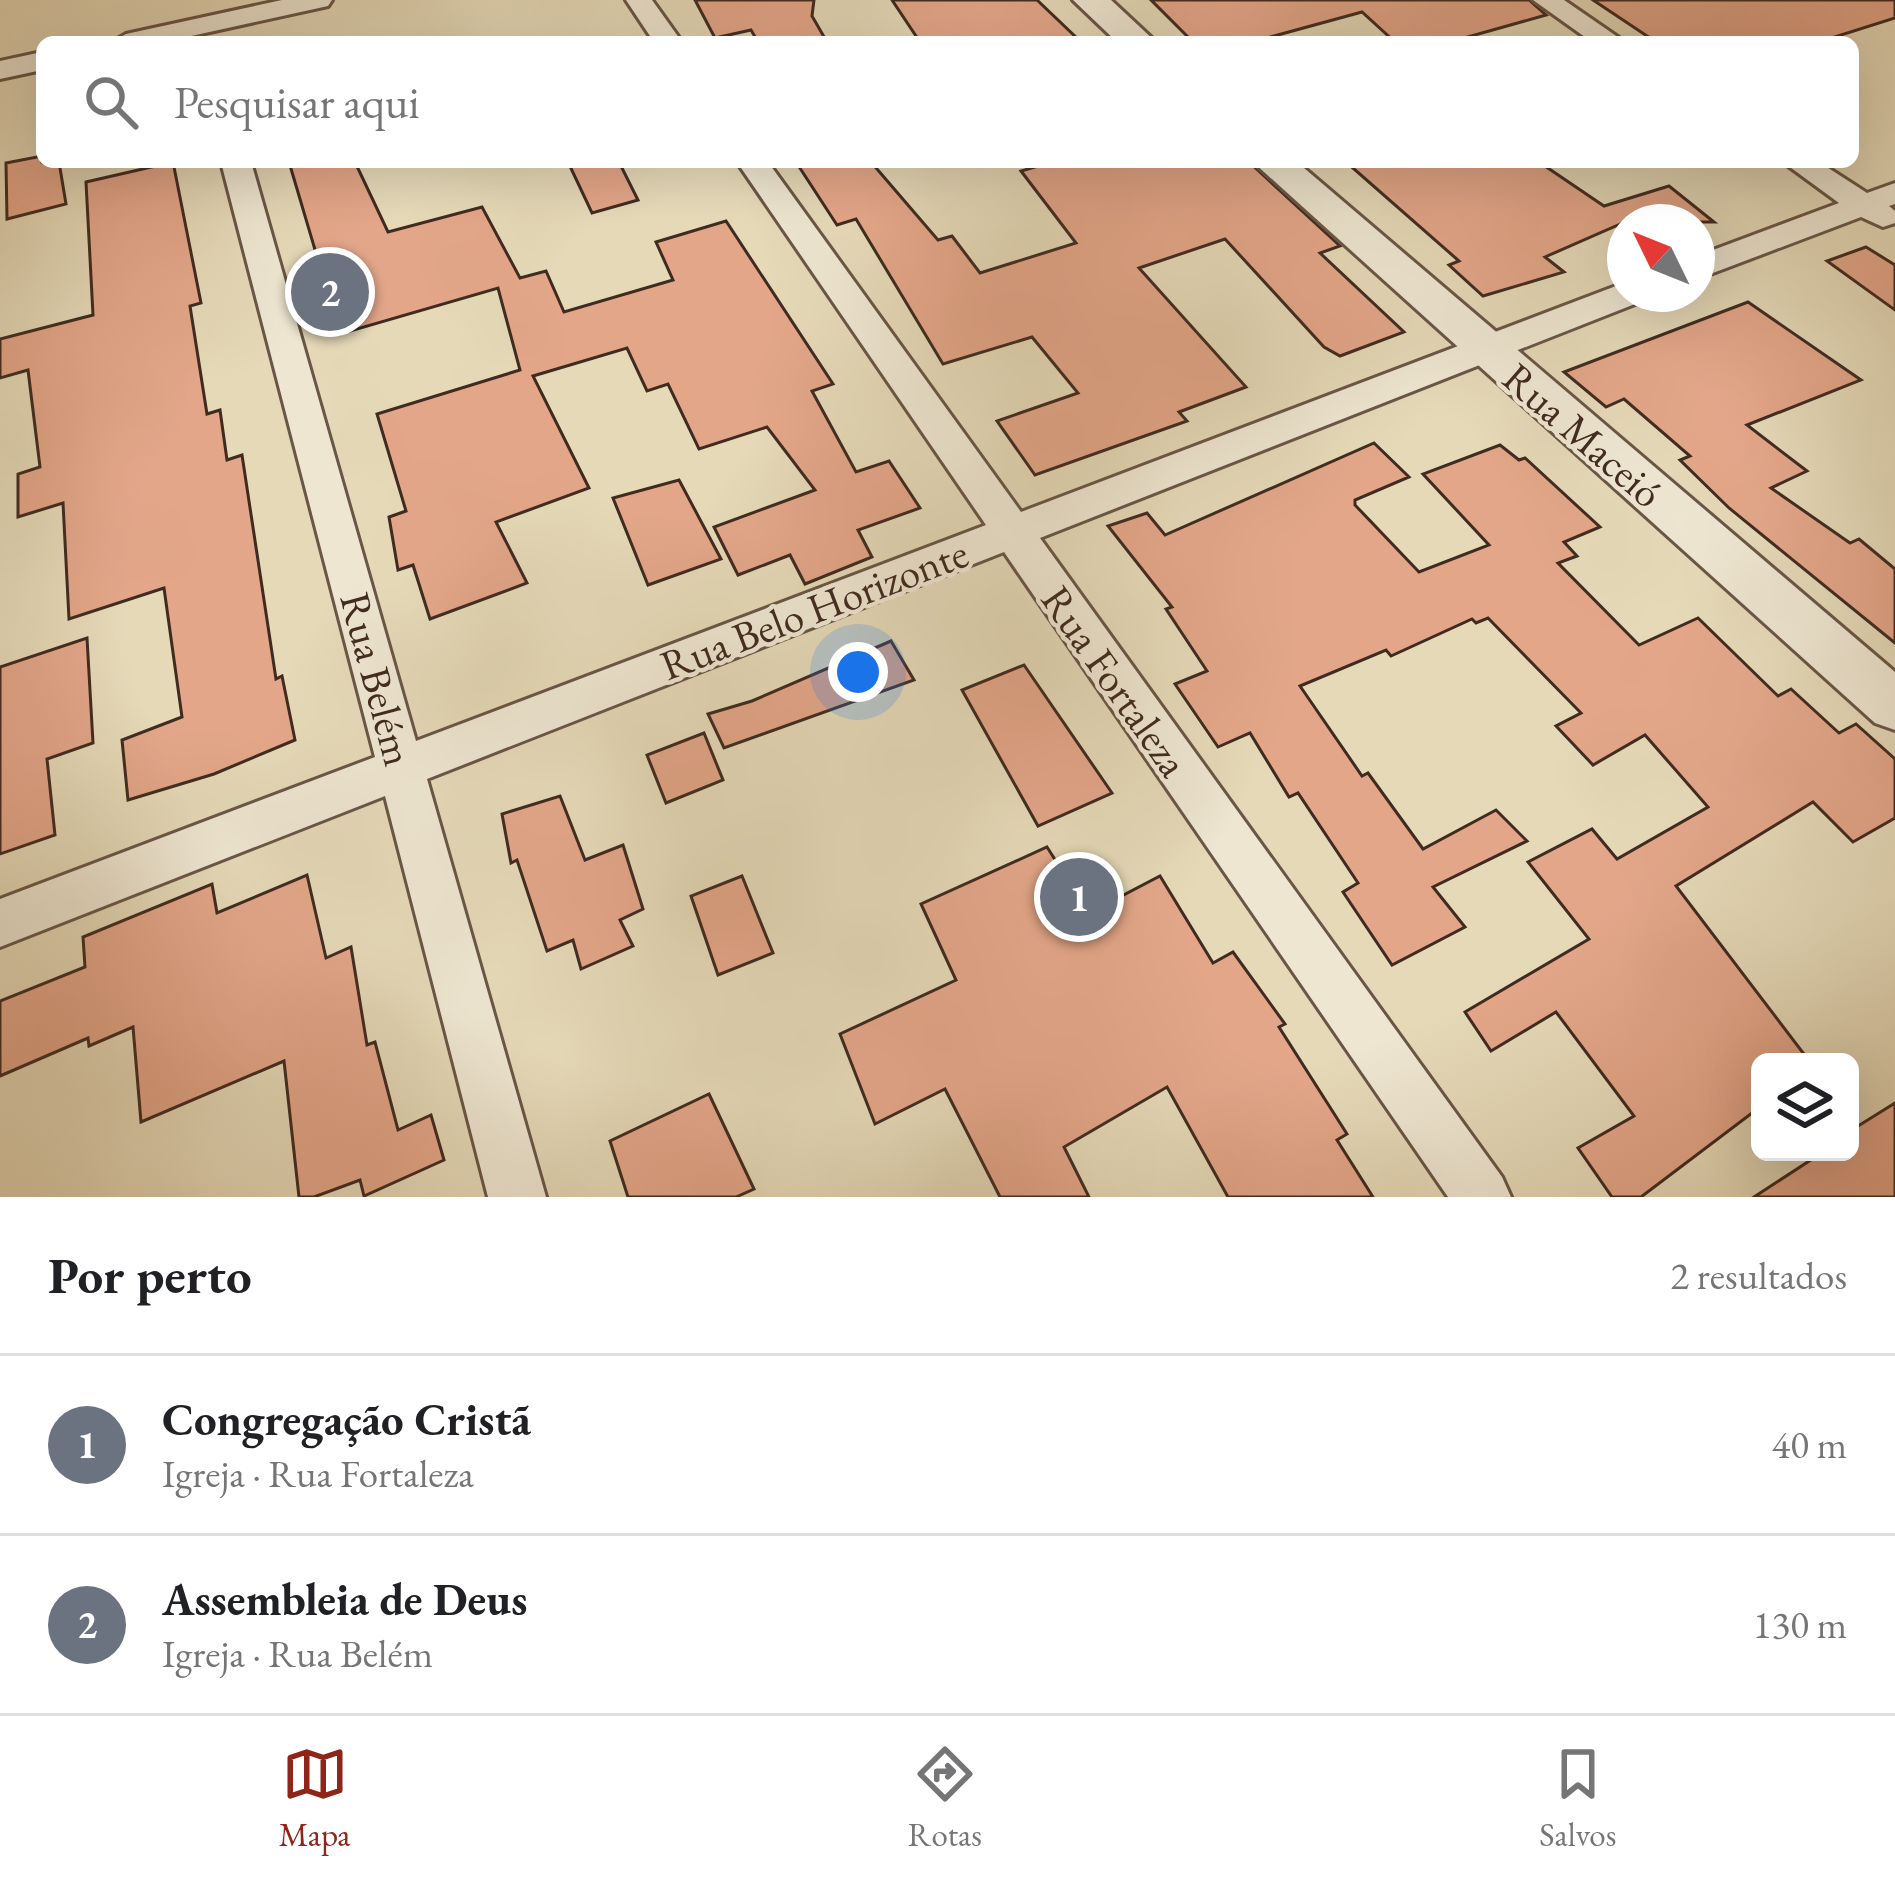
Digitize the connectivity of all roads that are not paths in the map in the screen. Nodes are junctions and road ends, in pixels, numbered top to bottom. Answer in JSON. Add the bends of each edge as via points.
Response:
{"nodes":[{"id":1,"x":319,"y":0,"type":"edge"},
{"id":2,"x":639,"y":0,"type":"edge"},
{"id":3,"x":1090,"y":0,"type":"edge"},
{"id":4,"x":1546,"y":0,"type":"edge"},
{"id":5,"x":198,"y":23,"type":"edge"},
{"id":6,"x":149,"y":36,"type":"edge"},
{"id":7,"x":664,"y":36,"type":"edge"},
{"id":8,"x":1131,"y":36,"type":"edge"},
{"id":9,"x":1602,"y":36,"type":"edge"},
{"id":10,"x":36,"y":62,"type":"edge"},
{"id":11,"x":0,"y":70,"type":"edge"},
{"id":12,"x":238,"y":168,"type":"edge"},
{"id":13,"x":756,"y":168,"type":"edge"},
{"id":14,"x":1280,"y":168,"type":"edge"},
{"id":15,"x":1811,"y":168,"type":"edge"},
{"id":16,"x":1880,"y":199,"type":"edge"},
{"id":17,"x":1895,"y":224,"type":"edge"},
{"id":18,"x":1715,"y":261,"type":"edge"},
{"id":19,"x":1607,"y":302,"type":"edge"},
{"id":20,"x":1484,"y":349,"type":"junction"},
{"id":21,"x":1010,"y":533,"type":"junction"},
{"id":22,"x":1895,"y":706,"type":"edge"},
{"id":23,"x":401,"y":767,"type":"junction"},
{"id":24,"x":0,"y":923,"type":"edge"},
{"id":25,"x":518,"y":1197,"type":"edge"},
{"id":26,"x":1482,"y":1197,"type":"edge"}],
"edges":[{"from":1,"to":5,"type":"street"},
{"from":2,"to":7,"type":"street"},
{"from":3,"to":8,"type":"street"},
{"from":4,"to":9,"type":"street"},
{"from":5,"to":6,"type":"street"},
{"from":10,"to":11,"type":"street"},
{"from":12,"to":23,"type":"street","name":"Rua Belém"},
{"from":13,"to":21,"type":"street","name":"Rua Fortaleza"},
{"from":14,"to":20,"type":"street","name":"Rua Maceió"},
{"from":15,"to":16,"type":"street"},
{"from":16,"to":17,"type":"street"},
{"from":16,"to":18,"type":"street"},
{"from":19,"to":20,"type":"street","name":"Rua Belo Horizonte"},
{"from":20,"to":21,"type":"street","name":"Rua Belo Horizonte"},
{"from":20,"to":22,"type":"street","name":"Rua Maceió"},
{"from":21,"to":23,"type":"street","name":"Rua Belo Horizonte"},
{"from":21,"to":26,"type":"street","name":"Rua Fortaleza"},
{"from":23,"to":24,"type":"street","name":"Rua Belo Horizonte"},
{"from":23,"to":25,"type":"street","name":"Rua Belém"}]}
